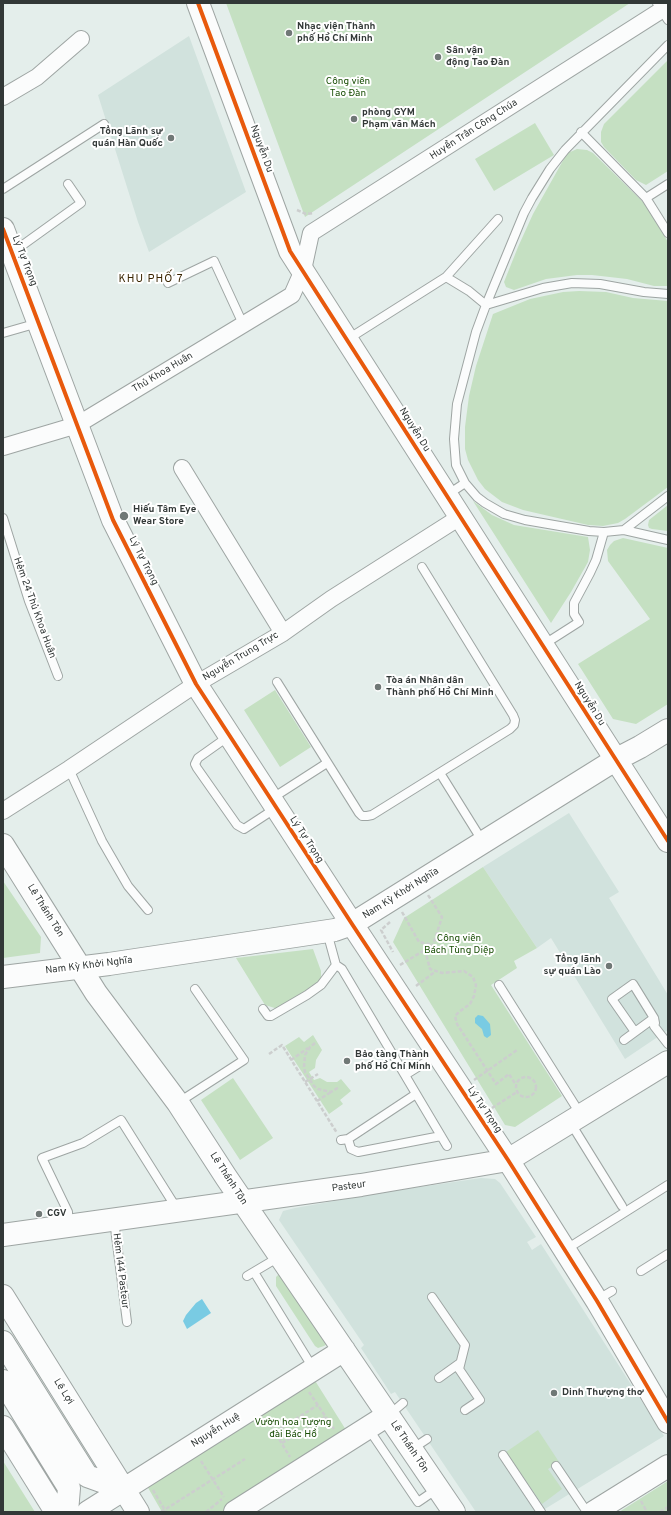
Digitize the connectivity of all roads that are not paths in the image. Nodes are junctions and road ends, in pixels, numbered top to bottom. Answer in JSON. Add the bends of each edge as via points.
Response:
{"nodes":[{"id":1,"x":198,"y":3,"type":"edge"},
{"id":2,"x":664,"y":10,"type":"edge"},
{"id":3,"x":81,"y":39,"type":"dead end"},
{"id":4,"x":668,"y":45,"type":"edge"},
{"id":5,"x":3,"y":97,"type":"edge"},
{"id":6,"x":104,"y":124,"type":"dead end"},
{"id":7,"x":581,"y":132,"type":"junction"},
{"id":8,"x":68,"y":184,"type":"dead end"},
{"id":9,"x":668,"y":184,"type":"edge"},
{"id":10,"x":3,"y":189,"type":"edge"},
{"id":11,"x":646,"y":198,"type":"junction"},
{"id":12,"x":498,"y":219,"type":"dead end"},
{"id":13,"x":3,"y":229,"type":"edge"},
{"id":14,"x":668,"y":233,"type":"edge"},
{"id":15,"x":12,"y":252,"type":"junction"},
{"id":16,"x":303,"y":270,"type":"junction"},
{"id":17,"x":446,"y":277,"type":"junction"},
{"id":18,"x":168,"y":283,"type":"dead end"},
{"id":19,"x":668,"y":294,"type":"edge"},
{"id":20,"x":486,"y":305,"type":"junction"},
{"id":21,"x":38,"y":322,"type":"junction"},
{"id":22,"x":243,"y":324,"type":"junction"},
{"id":23,"x":3,"y":333,"type":"edge"},
{"id":24,"x":347,"y":339,"type":"junction"},
{"id":25,"x":77,"y":425,"type":"junction"},
{"id":26,"x":3,"y":447,"type":"edge"},
{"id":27,"x":182,"y":468,"type":"dead end"},
{"id":28,"x":465,"y":483,"type":"junction"},
{"id":29,"x":446,"y":495,"type":"junction"},
{"id":30,"x":668,"y":496,"type":"edge"},
{"id":31,"x":460,"y":517,"type":"junction"},
{"id":32,"x":3,"y":518,"type":"edge"},
{"id":33,"x":624,"y":530,"type":"junction"},
{"id":34,"x":604,"y":532,"type":"junction"},
{"id":35,"x":668,"y":540,"type":"edge"},
{"id":36,"x":422,"y":567,"type":"dead end"},
{"id":37,"x":283,"y":633,"type":"junction"},
{"id":38,"x":542,"y":645,"type":"junction"},
{"id":39,"x":58,"y":676,"type":"dead end"},
{"id":40,"x":277,"y":682,"type":"dead end"},
{"id":41,"x":196,"y":684,"type":"junction"},
{"id":42,"x":668,"y":730,"type":"edge"},
{"id":43,"x":229,"y":736,"type":"junction"},
{"id":44,"x":615,"y":760,"type":"junction"},
{"id":45,"x":327,"y":763,"type":"junction"},
{"id":46,"x":69,"y":769,"type":"junction"},
{"id":47,"x":440,"y":773,"type":"junction"},
{"id":48,"x":274,"y":803,"type":"junction"},
{"id":49,"x":3,"y":811,"type":"edge"},
{"id":50,"x":668,"y":841,"type":"edge"},
{"id":51,"x":483,"y":843,"type":"junction"},
{"id":52,"x":3,"y":844,"type":"edge"},
{"id":53,"x":148,"y":910,"type":"dead end"},
{"id":54,"x":352,"y":924,"type":"junction"},
{"id":55,"x":327,"y":932,"type":"junction"},
{"id":56,"x":336,"y":965,"type":"junction"},
{"id":57,"x":81,"y":968,"type":"junction"},
{"id":58,"x":3,"y":977,"type":"edge"},
{"id":59,"x":499,"y":985,"type":"dead end"},
{"id":60,"x":195,"y":989,"type":"dead end"},
{"id":61,"x":263,"y":1008,"type":"dead end"},
{"id":62,"x":654,"y":1018,"type":"junction"},
{"id":63,"x":635,"y":1032,"type":"junction"},
{"id":64,"x":624,"y":1040,"type":"dead end"},
{"id":65,"x":668,"y":1044,"type":"edge"},
{"id":66,"x":438,"y":1055,"type":"junction"},
{"id":67,"x":668,"y":1062,"type":"edge"},
{"id":68,"x":405,"y":1075,"type":"junction"},
{"id":69,"x":416,"y":1094,"type":"junction"},
{"id":70,"x":178,"y":1103,"type":"junction"},
{"id":71,"x":576,"y":1119,"type":"junction"},
{"id":72,"x":441,"y":1136,"type":"junction"},
{"id":73,"x":447,"y":1146,"type":"dead end"},
{"id":74,"x":508,"y":1160,"type":"junction"},
{"id":75,"x":668,"y":1185,"type":"edge"},
{"id":76,"x":243,"y":1201,"type":"junction"},
{"id":77,"x":622,"y":1206,"type":"dead end"},
{"id":78,"x":177,"y":1210,"type":"junction"},
{"id":79,"x":114,"y":1220,"type":"junction"},
{"id":80,"x":68,"y":1227,"type":"junction"},
{"id":81,"x":3,"y":1236,"type":"edge"},
{"id":82,"x":564,"y":1250,"type":"junction"},
{"id":83,"x":668,"y":1254,"type":"edge"},
{"id":84,"x":280,"y":1256,"type":"junction"},
{"id":85,"x":641,"y":1271,"type":"dead end"},
{"id":86,"x":3,"y":1296,"type":"edge"},
{"id":87,"x":432,"y":1297,"type":"dead end"},
{"id":88,"x":127,"y":1322,"type":"dead end"},
{"id":89,"x":3,"y":1342,"type":"edge"},
{"id":90,"x":344,"y":1350,"type":"junction"},
{"id":91,"x":460,"y":1363,"type":"junction"},
{"id":92,"x":310,"y":1378,"type":"junction"},
{"id":93,"x":439,"y":1378,"type":"dead end"},
{"id":94,"x":3,"y":1381,"type":"edge"},
{"id":95,"x":396,"y":1409,"type":"junction"},
{"id":96,"x":465,"y":1410,"type":"dead end"},
{"id":97,"x":668,"y":1422,"type":"edge"},
{"id":98,"x":3,"y":1426,"type":"edge"},
{"id":99,"x":368,"y":1428,"type":"junction"},
{"id":100,"x":503,"y":1455,"type":"dead end"},
{"id":101,"x":556,"y":1466,"type":"dead end"},
{"id":102,"x":668,"y":1466,"type":"edge"},
{"id":103,"x":123,"y":1489,"type":"junction"},
{"id":104,"x":438,"y":1489,"type":"junction"},
{"id":105,"x":230,"y":1505,"type":"edge"},
{"id":106,"x":56,"y":1512,"type":"edge"},
{"id":107,"x":67,"y":1512,"type":"edge"},
{"id":108,"x":88,"y":1512,"type":"edge"},
{"id":109,"x":138,"y":1512,"type":"edge"},
{"id":110,"x":454,"y":1512,"type":"edge"},
{"id":111,"x":541,"y":1512,"type":"edge"},
{"id":112,"x":587,"y":1512,"type":"edge"},
{"id":113,"x":594,"y":1512,"type":"edge"}],
"edges":[{"from":1,"to":16,"type":"street","name":"Nguyễn Du","via":[[290,251]]},
{"from":2,"to":16,"type":"street","name":"Huyền Trân Công Chúa","via":[[311,233]]},
{"from":3,"to":5,"type":"street","via":[[36,76]]},
{"from":4,"to":7,"type":"lane"},
{"from":6,"to":10,"type":"lane"},
{"from":7,"to":11,"type":"lane"},
{"from":7,"to":20,"type":"lane","via":[[550,169],[532,198]]},
{"from":8,"to":15,"type":"lane","via":[[80,203]]},
{"from":9,"to":11,"type":"lane"},
{"from":11,"to":14,"type":"lane"},
{"from":12,"to":17,"type":"lane"},
{"from":13,"to":15,"type":"street","name":"Lý Tự Trọng"},
{"from":15,"to":21,"type":"street","name":"Lý Tự Trọng"},
{"from":16,"to":22,"type":"street","name":"Thủ Khoa Huân","via":[[292,295]]},
{"from":16,"to":24,"type":"street","name":"Nguyễn Du"},
{"from":17,"to":20,"type":"lane"},
{"from":17,"to":24,"type":"lane"},
{"from":18,"to":22,"type":"lane","via":[[214,261]]},
{"from":19,"to":20,"type":"lane","via":[[600,284],[572,283],[543,288]]},
{"from":20,"to":28,"type":"lane","via":[[466,368],[455,421],[456,465]]},
{"from":21,"to":23,"type":"lane"},
{"from":21,"to":25,"type":"street","name":"Lý Tự Trọng"},
{"from":22,"to":25,"type":"street","name":"Thủ Khoa Huân"},
{"from":24,"to":29,"type":"street","name":"Nguyễn Du"},
{"from":25,"to":26,"type":"street","name":"Thủ Khoa Huân"},
{"from":25,"to":41,"type":"street","name":"Lý Tự Trọng","via":[[113,520]]},
{"from":27,"to":37,"type":"street"},
{"from":28,"to":29,"type":"lane"},
{"from":28,"to":34,"type":"lane","via":[[476,497],[514,518]]},
{"from":29,"to":31,"type":"street","name":"Nguyễn Du"},
{"from":30,"to":33,"type":"lane"},
{"from":31,"to":37,"type":"street","name":"Nguyễn Trung Trực","via":[[331,599]]},
{"from":31,"to":38,"type":"street","name":"Nguyễn Du"},
{"from":32,"to":39,"type":"lane","name":"Hẻm 24 Thủ Khoa Huân","via":[[29,601]]},
{"from":33,"to":34,"type":"lane"},
{"from":33,"to":35,"type":"lane"},
{"from":34,"to":38,"type":"lane","via":[[593,567],[574,603],[574,614],[579,622]]},
{"from":36,"to":47,"type":"lane","via":[[515,720],[510,730]]},
{"from":37,"to":41,"type":"street","name":"Nguyễn Trung Trực"},
{"from":38,"to":44,"type":"street","name":"Nguyễn Du"},
{"from":40,"to":45,"type":"lane"},
{"from":41,"to":43,"type":"street","name":"Lý Tự Trọng"},
{"from":41,"to":46,"type":"street","name":"Nguyễn Trung Trực"},
{"from":42,"to":44,"type":"street","name":"Nam Kỳ Khởi Nghĩa"},
{"from":43,"to":48,"type":"street","name":"Lý Tự Trọng"},
{"from":43,"to":48,"type":"lane","via":[[198,758],[195,764],[197,768],[237,825],[244,829]]},
{"from":44,"to":50,"type":"street","name":"Nguyễn Du"},
{"from":44,"to":51,"type":"street","name":"Nam Kỳ Khởi Nghĩa"},
{"from":45,"to":47,"type":"lane","via":[[362,816],[367,816]]},
{"from":45,"to":48,"type":"lane"},
{"from":46,"to":49,"type":"street","name":"Nguyễn Trung Trực"},
{"from":46,"to":53,"type":"lane","via":[[106,848],[128,886]]},
{"from":47,"to":51,"type":"lane"},
{"from":48,"to":54,"type":"street","name":"Lý Tự Trọng"},
{"from":51,"to":54,"type":"street","name":"Nam Kỳ Khởi Nghĩa"},
{"from":52,"to":57,"type":"street","name":"Lê Thánh Tôn"},
{"from":54,"to":55,"type":"street","name":"Nam Kỳ Khởi Nghĩa"},
{"from":54,"to":66,"type":"street","name":"Lý Tự Trọng"},
{"from":55,"to":56,"type":"lane"},
{"from":55,"to":57,"type":"street","name":"Nam Kỳ Khởi Nghĩa"},
{"from":56,"to":61,"type":"lane","via":[[321,985],[308,995],[271,1016],[268,1016]]},
{"from":56,"to":68,"type":"lane","via":[[342,969]]},
{"from":57,"to":58,"type":"street","name":"Nam Kỳ Khởi Nghĩa"},
{"from":57,"to":70,"type":"street","name":"Lê Thánh Tôn","via":[[96,993]]},
{"from":59,"to":71,"type":"lane"},
{"from":60,"to":70,"type":"lane","via":[[244,1060]]},
{"from":62,"to":63,"type":"lane"},
{"from":62,"to":63,"type":"lane","via":[[633,984],[612,998]]},
{"from":62,"to":65,"type":"lane","via":[[654,1026]]},
{"from":63,"to":64,"type":"lane"},
{"from":66,"to":68,"type":"lane"},
{"from":66,"to":74,"type":"street","name":"Lý Tự Trọng"},
{"from":67,"to":71,"type":"street","name":"Pasteur"},
{"from":68,"to":69,"type":"lane"},
{"from":69,"to":72,"type":"lane"},
{"from":69,"to":72,"type":"lane","via":[[344,1140],[351,1149],[358,1152]]},
{"from":70,"to":76,"type":"street","name":"Lê Thánh Tôn"},
{"from":71,"to":74,"type":"street","name":"Pasteur"},
{"from":71,"to":77,"type":"lane"},
{"from":72,"to":73,"type":"lane"},
{"from":74,"to":76,"type":"street","name":"Pasteur","via":[[361,1185]]},
{"from":74,"to":82,"type":"street","name":"Lý Tự Trọng"},
{"from":75,"to":82,"type":"lane"},
{"from":76,"to":78,"type":"street","name":"Pasteur"},
{"from":76,"to":84,"type":"street","name":"Lê Thánh Tôn"},
{"from":78,"to":79,"type":"street","name":"Pasteur"},
{"from":78,"to":80,"type":"lane","via":[[120,1120],[83,1143],[42,1158],[68,1212]]},
{"from":79,"to":80,"type":"street","name":"Pasteur"},
{"from":79,"to":88,"type":"lane","name":"Hẻm 144 Pasteur"},
{"from":80,"to":81,"type":"street","name":"Pasteur"},
{"from":82,"to":97,"type":"street","name":"Lý Tự Trọng","via":[[604,1296]]},
{"from":83,"to":85,"type":"lane"},
{"from":84,"to":90,"type":"street","name":"Lê Thánh Tôn"},
{"from":84,"to":92,"type":"lane","via":[[250,1274]]},
{"from":86,"to":103,"type":"street","name":"Lê Lợi"},
{"from":87,"to":91,"type":"lane","via":[[465,1345]]},
{"from":89,"to":103,"type":"street","via":[[87,1476]]},
{"from":90,"to":92,"type":"street","name":"Nguyễn Huệ"},
{"from":90,"to":95,"type":"street","name":"Lê Thánh Tôn"},
{"from":91,"to":93,"type":"lane"},
{"from":91,"to":96,"type":"lane","via":[[459,1369],[480,1400]]},
{"from":92,"to":103,"type":"street","name":"Nguyễn Huệ"},
{"from":94,"to":107,"type":"street","via":[[69,1488]]},
{"from":95,"to":99,"type":"street"},
{"from":95,"to":104,"type":"street","name":"Lê Thánh Tôn","via":[[419,1444]]},
{"from":98,"to":106,"type":"street"},
{"from":99,"to":104,"type":"lane","via":[[418,1502]]},
{"from":99,"to":105,"type":"street"},
{"from":100,"to":111,"type":"lane"},
{"from":101,"to":112,"type":"lane"},
{"from":102,"to":113,"type":"street"},
{"from":103,"to":108,"type":"street","name":"Nguyễn Huệ"},
{"from":103,"to":109,"type":"street","name":"Lê Lợi"},
{"from":104,"to":110,"type":"street","name":"Lê Thánh Tôn"}]}
